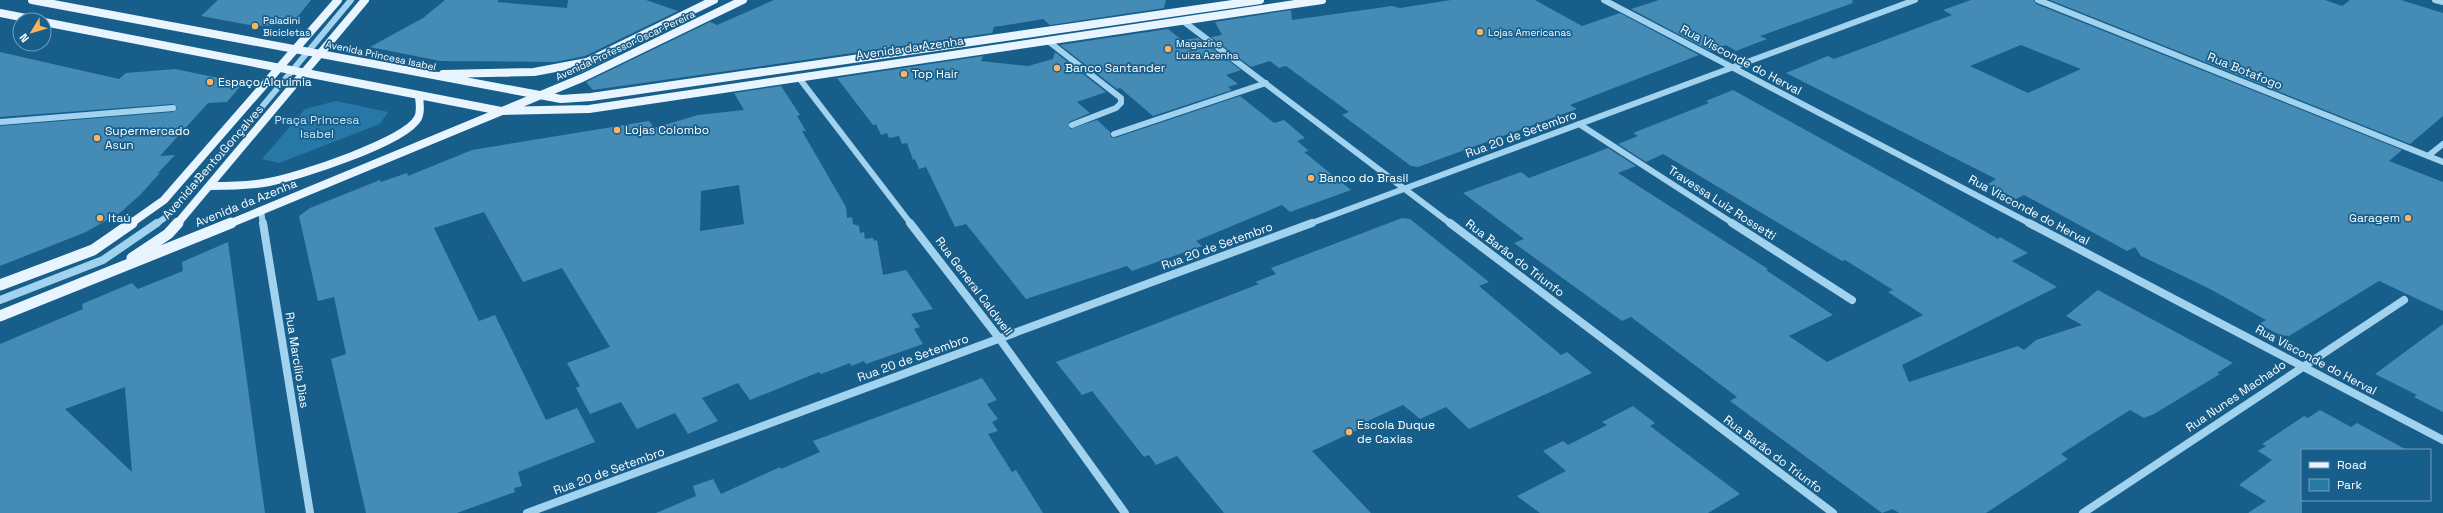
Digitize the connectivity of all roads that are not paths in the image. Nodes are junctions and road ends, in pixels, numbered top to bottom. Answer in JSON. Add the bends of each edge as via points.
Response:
{"nodes":[{"id":1,"x":32,"y":0,"type":"edge"},
{"id":2,"x":338,"y":0,"type":"edge"},
{"id":3,"x":351,"y":0,"type":"edge"},
{"id":4,"x":365,"y":0,"type":"edge"},
{"id":5,"x":714,"y":0,"type":"edge"},
{"id":6,"x":743,"y":0,"type":"edge"},
{"id":7,"x":1260,"y":0,"type":"edge"},
{"id":8,"x":1322,"y":0,"type":"edge"},
{"id":9,"x":1604,"y":0,"type":"edge"},
{"id":10,"x":1915,"y":0,"type":"edge"},
{"id":11,"x":2038,"y":0,"type":"edge"},
{"id":12,"x":2435,"y":0,"type":"edge"},
{"id":13,"x":2443,"y":2,"type":"edge"},
{"id":14,"x":0,"y":13,"type":"edge"},
{"id":15,"x":12,"y":15,"type":"edge"},
{"id":16,"x":1183,"y":21,"type":"junction"},
{"id":17,"x":52,"y":24,"type":"edge"},
{"id":18,"x":1048,"y":41,"type":"junction"},
{"id":19,"x":297,"y":48,"type":"junction"},
{"id":20,"x":309,"y":51,"type":"junction"},
{"id":21,"x":321,"y":54,"type":"junction"},
{"id":22,"x":278,"y":68,"type":"junction"},
{"id":23,"x":1730,"y":68,"type":"junction"},
{"id":24,"x":292,"y":71,"type":"junction"},
{"id":25,"x":305,"y":74,"type":"junction"},
{"id":26,"x":417,"y":74,"type":"junction"},
{"id":27,"x":799,"y":78,"type":"junction"},
{"id":28,"x":1266,"y":83,"type":"junction"},
{"id":29,"x":536,"y":96,"type":"junction"},
{"id":30,"x":419,"y":97,"type":"junction"},
{"id":31,"x":173,"y":108,"type":"dead end"},
{"id":32,"x":500,"y":110,"type":"junction"},
{"id":33,"x":0,"y":122,"type":"edge"},
{"id":34,"x":1579,"y":124,"type":"junction"},
{"id":35,"x":1072,"y":125,"type":"dead end"},
{"id":36,"x":1114,"y":134,"type":"dead end"},
{"id":37,"x":2443,"y":144,"type":"edge"},
{"id":38,"x":2428,"y":156,"type":"junction"},
{"id":39,"x":2443,"y":162,"type":"edge"},
{"id":40,"x":211,"y":186,"type":"junction"},
{"id":41,"x":1405,"y":188,"type":"junction"},
{"id":42,"x":261,"y":211,"type":"junction"},
{"id":43,"x":113,"y":270,"type":"junction"},
{"id":44,"x":0,"y":285,"type":"edge"},
{"id":45,"x":0,"y":300,"type":"edge"},
{"id":46,"x":1852,"y":300,"type":"dead end"},
{"id":47,"x":2404,"y":300,"type":"dead end"},
{"id":48,"x":0,"y":316,"type":"edge"},
{"id":49,"x":999,"y":338,"type":"junction"},
{"id":50,"x":2303,"y":366,"type":"junction"},
{"id":51,"x":2443,"y":440,"type":"edge"},
{"id":52,"x":310,"y":513,"type":"edge"},
{"id":53,"x":527,"y":513,"type":"edge"},
{"id":54,"x":1125,"y":513,"type":"edge"},
{"id":55,"x":1833,"y":513,"type":"edge"},
{"id":56,"x":2083,"y":513,"type":"edge"}],
"edges":[{"from":1,"to":19,"type":"main road","name":"Avenida Princesa Isabel"},
{"from":2,"to":19,"type":"main road","name":"Avenida Bento Gonçalves"},
{"from":3,"to":20,"type":"street"},
{"from":4,"to":21,"type":"main road","name":"Avenida Bento Gonçalves"},
{"from":5,"to":26,"type":"main road","name":"Avenida Professor Oscar Pereira","via":[[587,62],[568,68],[530,74]]},
{"from":6,"to":29,"type":"main road","name":"Avenida Professor Oscar Pereira","via":[[582,78]]},
{"from":7,"to":29,"type":"main road","name":"Avenida da Azenha","via":[[591,97],[561,99]]},
{"from":8,"to":16,"type":"main road","name":"Avenida da Azenha"},
{"from":9,"to":23,"type":"street","name":"Rua Visconde do Herval"},
{"from":10,"to":23,"type":"street","name":"Rua 20 de Setembro"},
{"from":11,"to":38,"type":"street","name":"Rua Botafogo"},
{"from":12,"to":13,"type":"street"},
{"from":14,"to":15,"type":"main road"},
{"from":16,"to":18,"type":"main road","name":"Avenida da Azenha"},
{"from":16,"to":28,"type":"street","name":"Rua Barão do Triunfo"},
{"from":17,"to":22,"type":"main road"},
{"from":18,"to":27,"type":"main road","name":"Avenida da Azenha"},
{"from":18,"to":35,"type":"street","via":[[1121,98],[1121,103],[1116,108]]},
{"from":19,"to":20,"type":"main road","name":"Avenida Princesa Isabel"},
{"from":19,"to":22,"type":"main road","name":"Avenida Bento Gonçalves"},
{"from":20,"to":21,"type":"main road","name":"Avenida Princesa Isabel"},
{"from":20,"to":24,"type":"street"},
{"from":21,"to":25,"type":"main road","name":"Avenida Bento Gonçalves"},
{"from":21,"to":26,"type":"main road","name":"Avenida Princesa Isabel"},
{"from":22,"to":24,"type":"main road"},
{"from":22,"to":44,"type":"main road","name":"Avenida Bento Gonçalves","via":[[164,200],[93,250]]},
{"from":23,"to":34,"type":"street","name":"Rua 20 de Setembro"},
{"from":23,"to":50,"type":"street","name":"Rua Visconde do Herval"},
{"from":24,"to":25,"type":"main road"},
{"from":24,"to":45,"type":"street","via":[[166,217],[103,260]]},
{"from":25,"to":30,"type":"main road"},
{"from":25,"to":40,"type":"main road","name":"Avenida Bento Gonçalves"},
{"from":26,"to":29,"type":"main road","name":"Avenida Princesa Isabel"},
{"from":27,"to":32,"type":"main road","name":"Avenida da Azenha","via":[[589,109]]},
{"from":27,"to":49,"type":"street","name":"Rua General Caldwell"},
{"from":28,"to":36,"type":"street"},
{"from":28,"to":41,"type":"street","name":"Rua Barão do Triunfo"},
{"from":29,"to":32,"type":"main road","name":"Avenida da Azenha"},
{"from":30,"to":32,"type":"main road"},
{"from":30,"to":40,"type":"main road","via":[[421,109],[417,120],[403,131],[378,144],[275,181],[251,185]]},
{"from":31,"to":33,"type":"street"},
{"from":32,"to":42,"type":"main road","name":"Avenida da Azenha"},
{"from":34,"to":41,"type":"street","name":"Rua 20 de Setembro"},
{"from":34,"to":46,"type":"street","name":"Travessa Luiz Rossetti"},
{"from":37,"to":38,"type":"street"},
{"from":38,"to":39,"type":"street","name":"Rua Botafogo"},
{"from":40,"to":43,"type":"main road","name":"Avenida Bento Gonçalves","via":[[168,234]]},
{"from":41,"to":49,"type":"street","name":"Rua 20 de Setembro"},
{"from":41,"to":55,"type":"street","name":"Rua Barão do Triunfo"},
{"from":42,"to":43,"type":"main road","name":"Avenida da Azenha"},
{"from":42,"to":52,"type":"street","name":"Rua Marcílio Dias"},
{"from":43,"to":48,"type":"main road","name":"Avenida da Azenha"},
{"from":47,"to":50,"type":"street","name":"Rua Nunes Machado"},
{"from":49,"to":53,"type":"street","name":"Rua 20 de Setembro"},
{"from":49,"to":54,"type":"street","name":"Rua General Caldwell"},
{"from":50,"to":51,"type":"street","name":"Rua Visconde do Herval"},
{"from":50,"to":56,"type":"street","name":"Rua Nunes Machado"}]}
